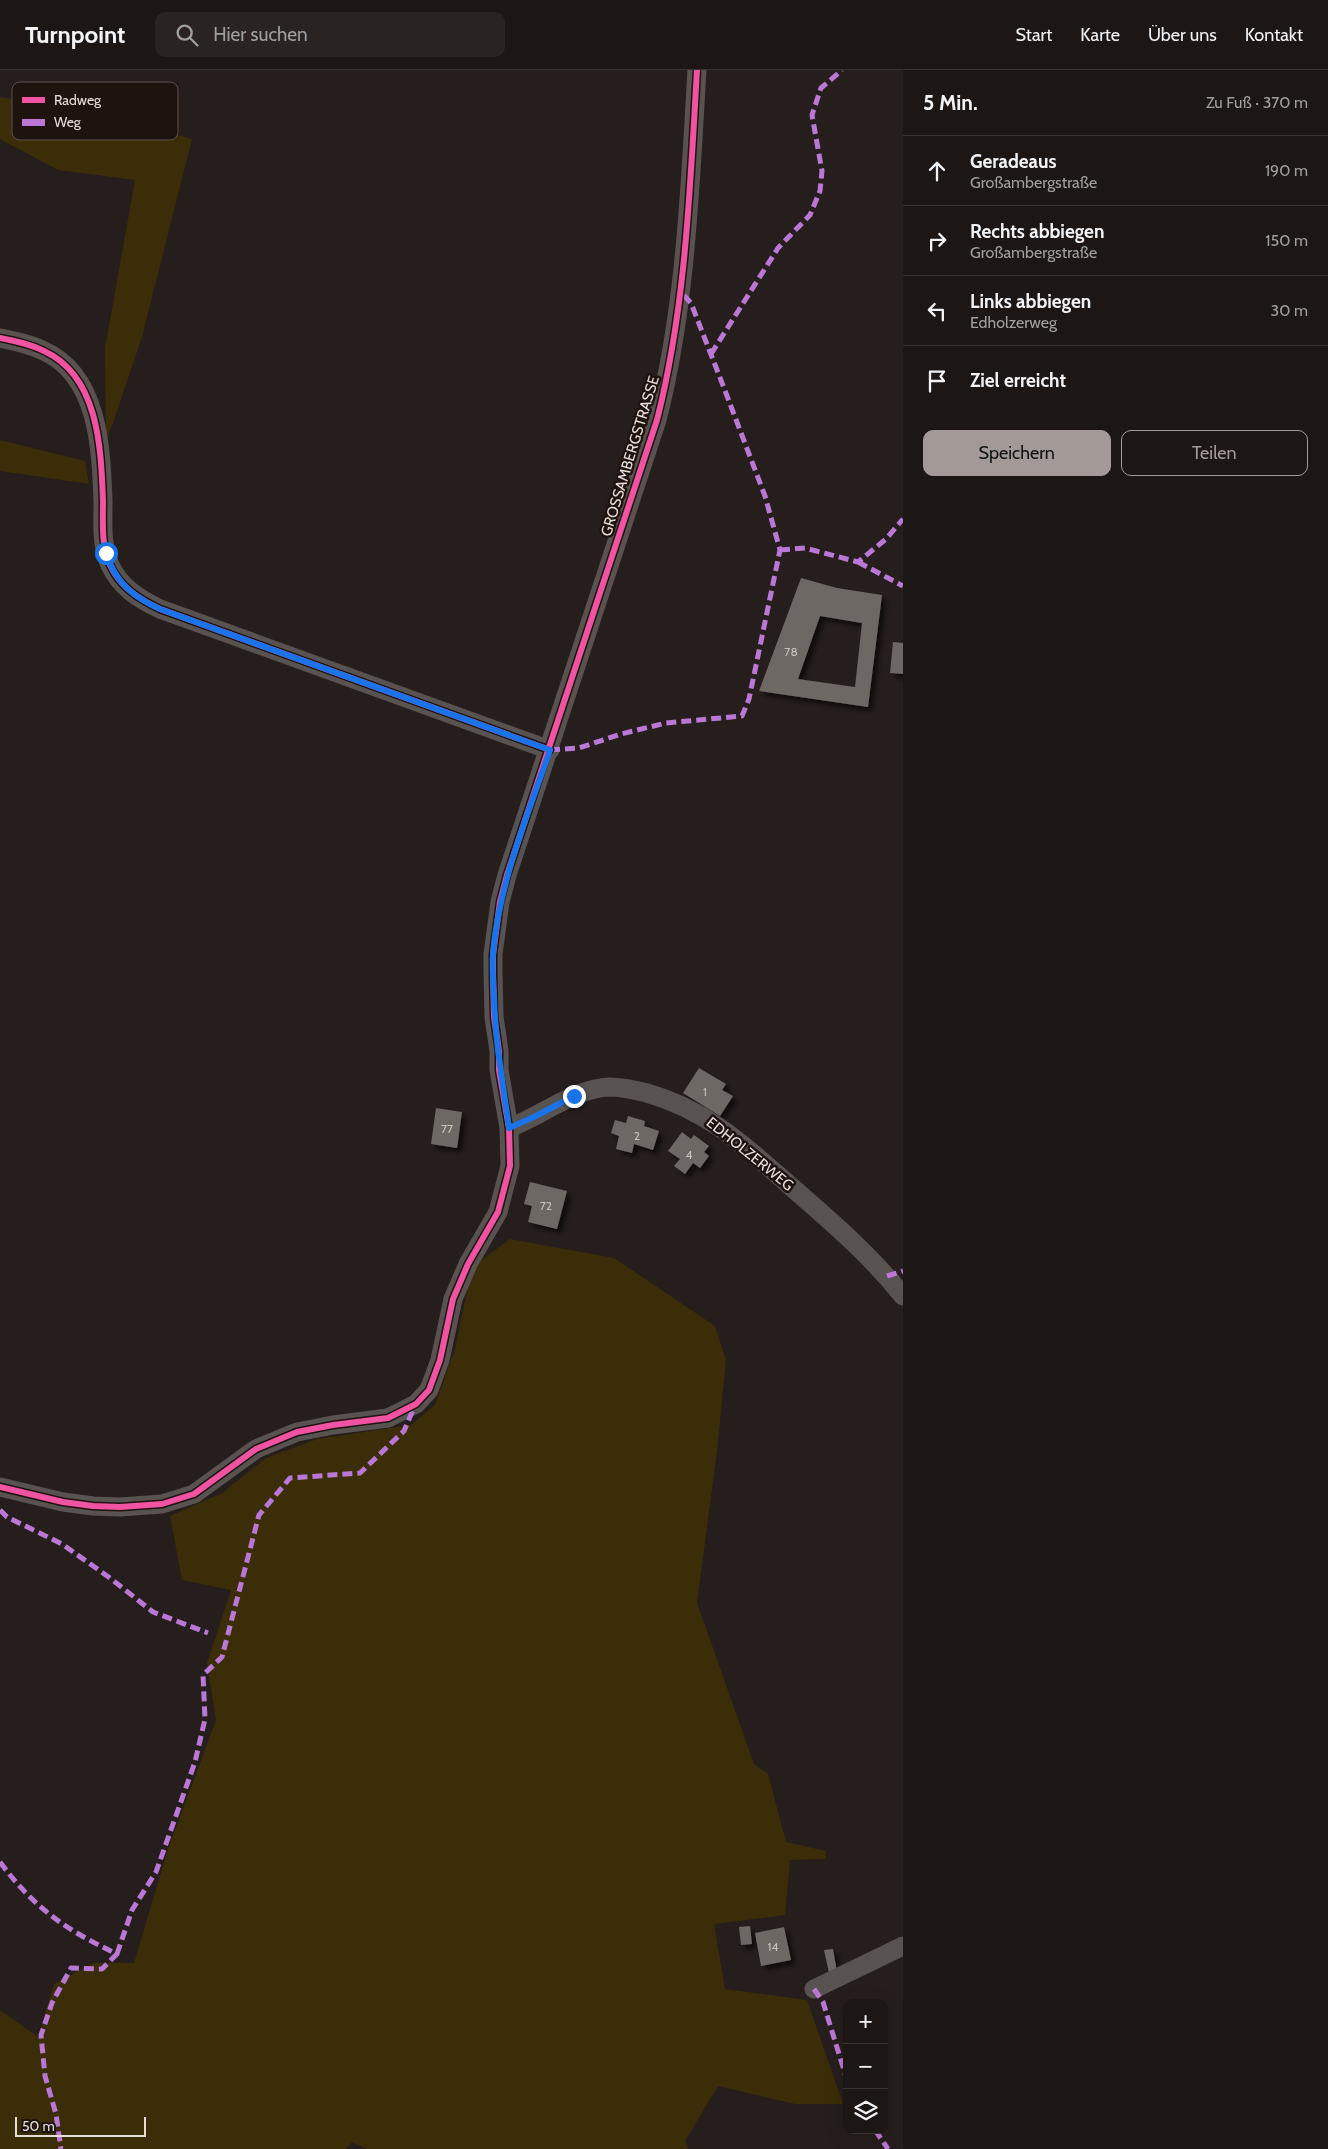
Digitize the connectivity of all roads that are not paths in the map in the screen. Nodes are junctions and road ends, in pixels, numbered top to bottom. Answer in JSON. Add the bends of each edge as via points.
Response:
{"nodes":[{"id":1,"x":697,"y":70,"type":"edge"},
{"id":2,"x":0,"y":338,"type":"edge"},
{"id":3,"x":550,"y":750,"type":"junction"},
{"id":4,"x":509,"y":1128,"type":"junction"},
{"id":5,"x":903,"y":1296,"type":"edge"},
{"id":6,"x":0,"y":1487,"type":"edge"},
{"id":7,"x":903,"y":1946,"type":"edge"},
{"id":8,"x":814,"y":1989,"type":"dead end"}],
"edges":[{"from":1,"to":3,"type":"street","name":"GROSSAMBERGSTRASSE","via":[[689,202],[669,375],[658,420]]},
{"from":2,"to":3,"type":"street","via":[[29,345],[56,358],[73,373],[85,393],[100,450],[106,553],[117,577],[135,595],[160,609]]},
{"from":3,"to":4,"type":"street","name":"GROSSAMBERGSTRASSE","via":[[507,875],[493,954],[494,1017]]},
{"from":4,"to":5,"type":"street","name":"EDHOLZERWEG","via":[[592,1089],[634,1090],[668,1099],[720,1126],[863,1250]]},
{"from":4,"to":6,"type":"street","name":"GROSSAMBERGSTRASSE","via":[[510,1166],[498,1212],[468,1264],[453,1299],[429,1390],[416,1404],[388,1418],[297,1432],[256,1449],[194,1494],[162,1504],[120,1508],[93,1506]]},
{"from":7,"to":8,"type":"street"}]}
